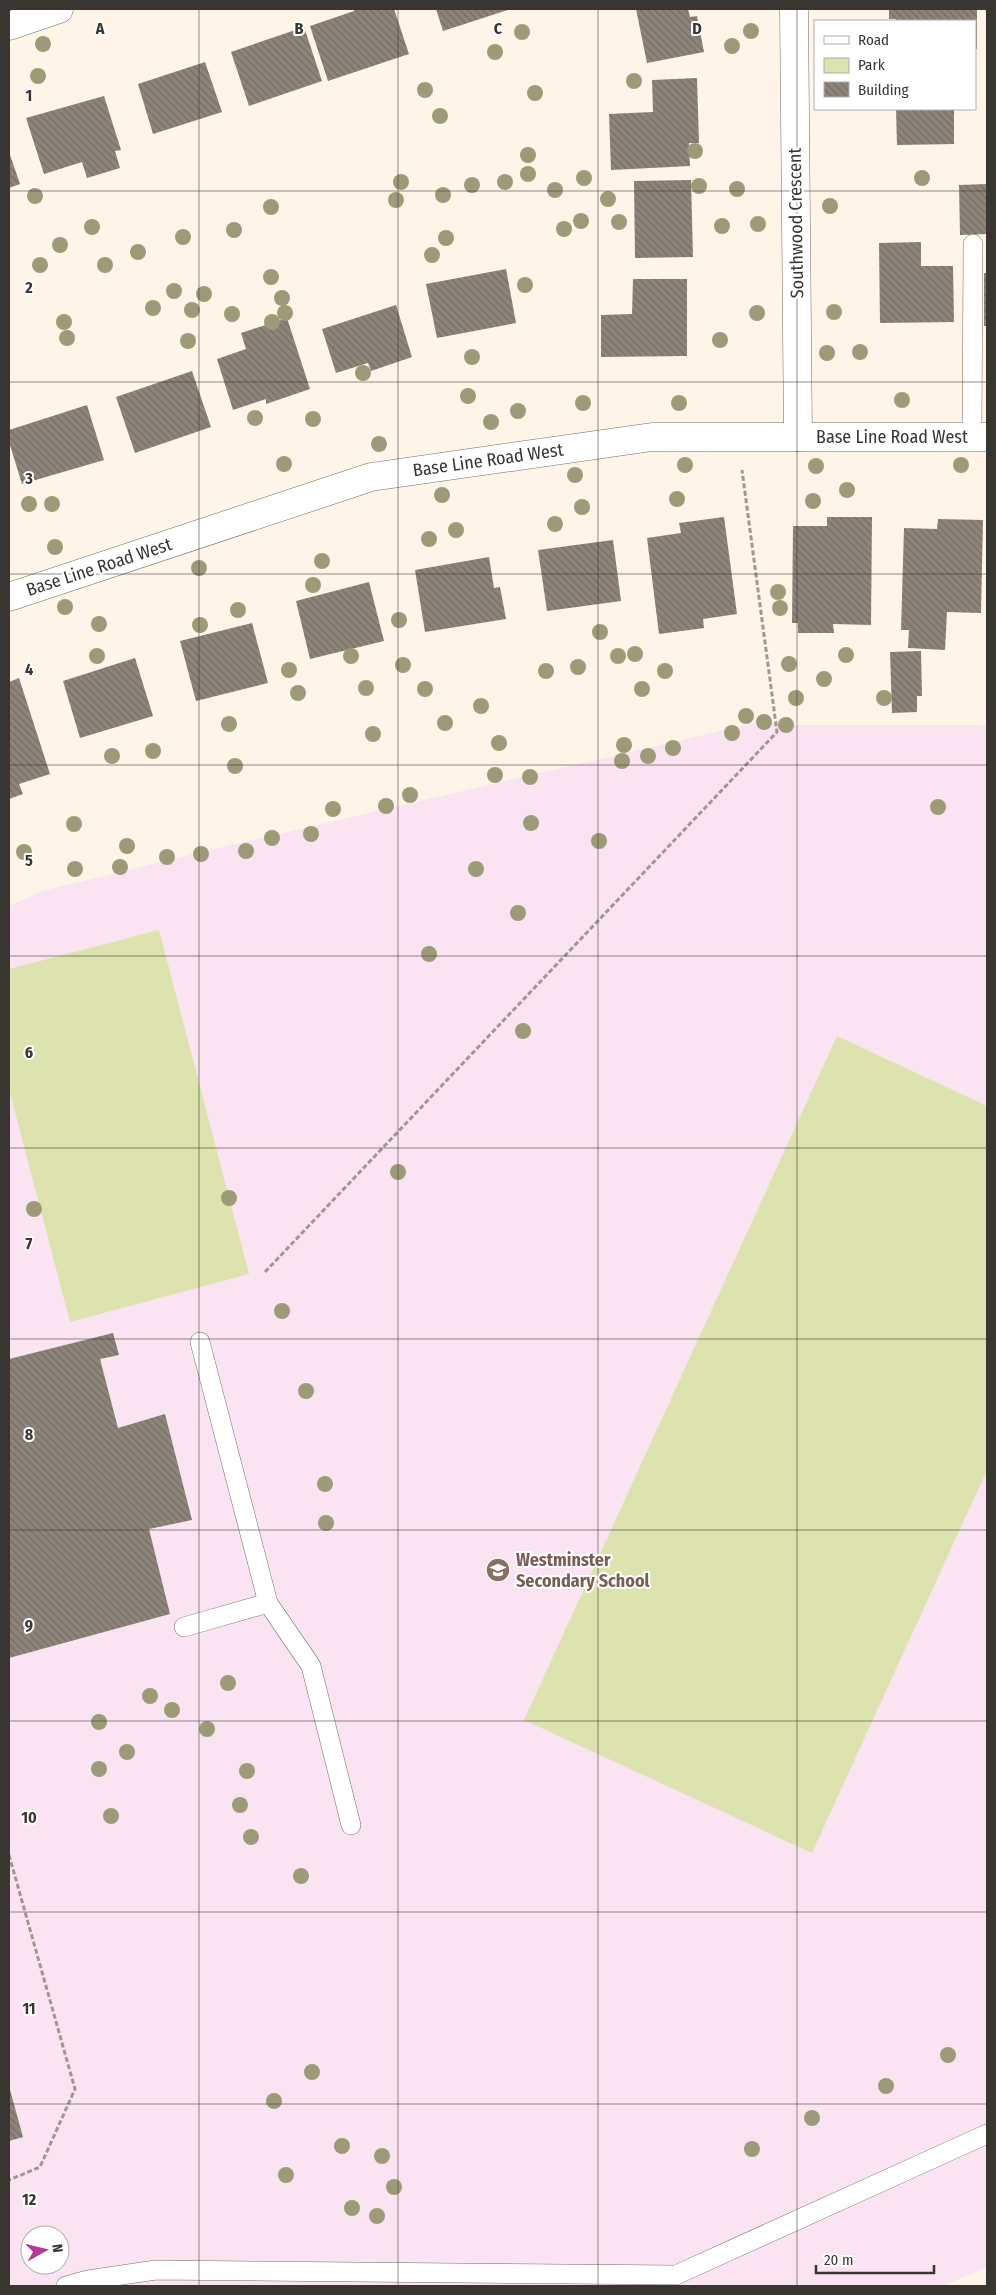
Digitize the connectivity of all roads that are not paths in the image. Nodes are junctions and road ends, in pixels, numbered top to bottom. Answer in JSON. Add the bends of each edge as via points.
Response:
{"nodes":[{"id":1,"x":58,"y":9,"type":"edge"},
{"id":2,"x":794,"y":9,"type":"edge"},
{"id":3,"x":9,"y":26,"type":"edge"},
{"id":4,"x":973,"y":244,"type":"dead end"},
{"id":5,"x":798,"y":437,"type":"junction"},
{"id":6,"x":980,"y":438,"type":"edge"},
{"id":7,"x":9,"y":597,"type":"edge"},
{"id":8,"x":200,"y":1342,"type":"dead end"},
{"id":9,"x":268,"y":1603,"type":"junction"},
{"id":10,"x":184,"y":1627,"type":"dead end"},
{"id":11,"x":352,"y":1825,"type":"dead end"},
{"id":12,"x":987,"y":2134,"type":"edge"},
{"id":13,"x":66,"y":2286,"type":"edge"}],
"edges":[{"from":1,"to":3,"type":"street"},
{"from":2,"to":5,"type":"street","name":"Southwood Crescent"},
{"from":4,"to":6,"type":"lane"},
{"from":5,"to":6,"type":"street","name":"Base Line Road West"},
{"from":5,"to":7,"type":"street","name":"Base Line Road West","via":[[652,437],[371,477]]},
{"from":8,"to":9,"type":"lane"},
{"from":9,"to":10,"type":"lane"},
{"from":9,"to":11,"type":"lane","via":[[311,1666]]},
{"from":12,"to":13,"type":"lane","via":[[676,2275],[156,2270]]}]}
